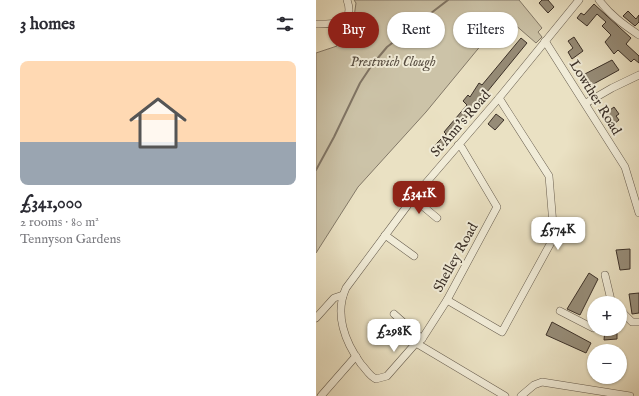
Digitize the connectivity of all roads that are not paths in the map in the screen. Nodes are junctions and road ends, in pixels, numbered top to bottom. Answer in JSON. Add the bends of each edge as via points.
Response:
{"nodes":[{"id":1,"x":346,"y":0,"type":"edge"},
{"id":2,"x":579,"y":0,"type":"edge"},
{"id":3,"x":600,"y":0,"type":"edge"},
{"id":4,"x":316,"y":24,"type":"edge"},
{"id":5,"x":639,"y":35,"type":"edge"},
{"id":6,"x":545,"y":42,"type":"junction"},
{"id":7,"x":639,"y":75,"type":"edge"},
{"id":8,"x":499,"y":98,"type":"junction"},
{"id":9,"x":586,"y":103,"type":"junction"},
{"id":10,"x":458,"y":145,"type":"junction"},
{"id":11,"x":413,"y":198,"type":"junction"},
{"id":12,"x":639,"y":213,"type":"edge"},
{"id":13,"x":438,"y":218,"type":"dead end"},
{"id":14,"x":385,"y":235,"type":"junction"},
{"id":15,"x":414,"y":256,"type":"dead end"},
{"id":16,"x":605,"y":275,"type":"dead end"},
{"id":17,"x":343,"y":295,"type":"junction"},
{"id":18,"x":610,"y":296,"type":"edge"},
{"id":19,"x":447,"y":300,"type":"junction"},
{"id":20,"x":560,"y":311,"type":"dead end"},
{"id":21,"x":394,"y":314,"type":"dead end"},
{"id":22,"x":627,"y":317,"type":"edge"},
{"id":23,"x":316,"y":318,"type":"edge"},
{"id":24,"x":639,"y":322,"type":"edge"},
{"id":25,"x":587,"y":325,"type":"edge"},
{"id":26,"x":419,"y":341,"type":"junction"},
{"id":27,"x":356,"y":356,"type":"junction"},
{"id":28,"x":387,"y":376,"type":"joint"},
{"id":29,"x":321,"y":396,"type":"edge"},
{"id":30,"x":505,"y":396,"type":"edge"},
{"id":31,"x":521,"y":396,"type":"edge"},
{"id":32,"x":630,"y":396,"type":"edge"}],
"edges":[{"from":1,"to":4,"type":"street","via":[[349,14],[337,23]]},
{"from":2,"to":6,"type":"street","name":"St Ann's Road"},
{"from":3,"to":5,"type":"street","via":[[604,8]]},
{"from":6,"to":8,"type":"street","name":"St Ann's Road"},
{"from":6,"to":9,"type":"street","name":"Lowther Road"},
{"from":7,"to":9,"type":"street"},
{"from":8,"to":10,"type":"street","name":"St Ann's Road"},
{"from":8,"to":19,"type":"street","via":[[549,176],[554,237],[502,332]]},
{"from":9,"to":12,"type":"street","name":"Lowther Road","via":[[625,167]]},
{"from":10,"to":11,"type":"street","name":"St Ann's Road"},
{"from":10,"to":19,"type":"street","name":"Shelley Road","via":[[498,207]]},
{"from":11,"to":13,"type":"street"},
{"from":11,"to":14,"type":"street","name":"St Ann's Road"},
{"from":14,"to":15,"type":"street"},
{"from":14,"to":17,"type":"street","name":"St Ann's Road","via":[[349,282]]},
{"from":16,"to":18,"type":"street"},
{"from":17,"to":23,"type":"street","via":[[334,298]]},
{"from":17,"to":27,"type":"street","name":"St Ann's Road","via":[[343,328]]},
{"from":19,"to":26,"type":"street","name":"Shelley Road"},
{"from":20,"to":25,"type":"street"},
{"from":21,"to":26,"type":"street"},
{"from":22,"to":24,"type":"street","via":[[632,322]]},
{"from":26,"to":28,"type":"street","name":"Shelley Road"},
{"from":26,"to":30,"type":"street"},
{"from":27,"to":28,"type":"street","name":"St Ann's Road","via":[[372,377],[382,379]]},
{"from":27,"to":29,"type":"street"},
{"from":31,"to":32,"type":"street","via":[[542,382]]}]}
